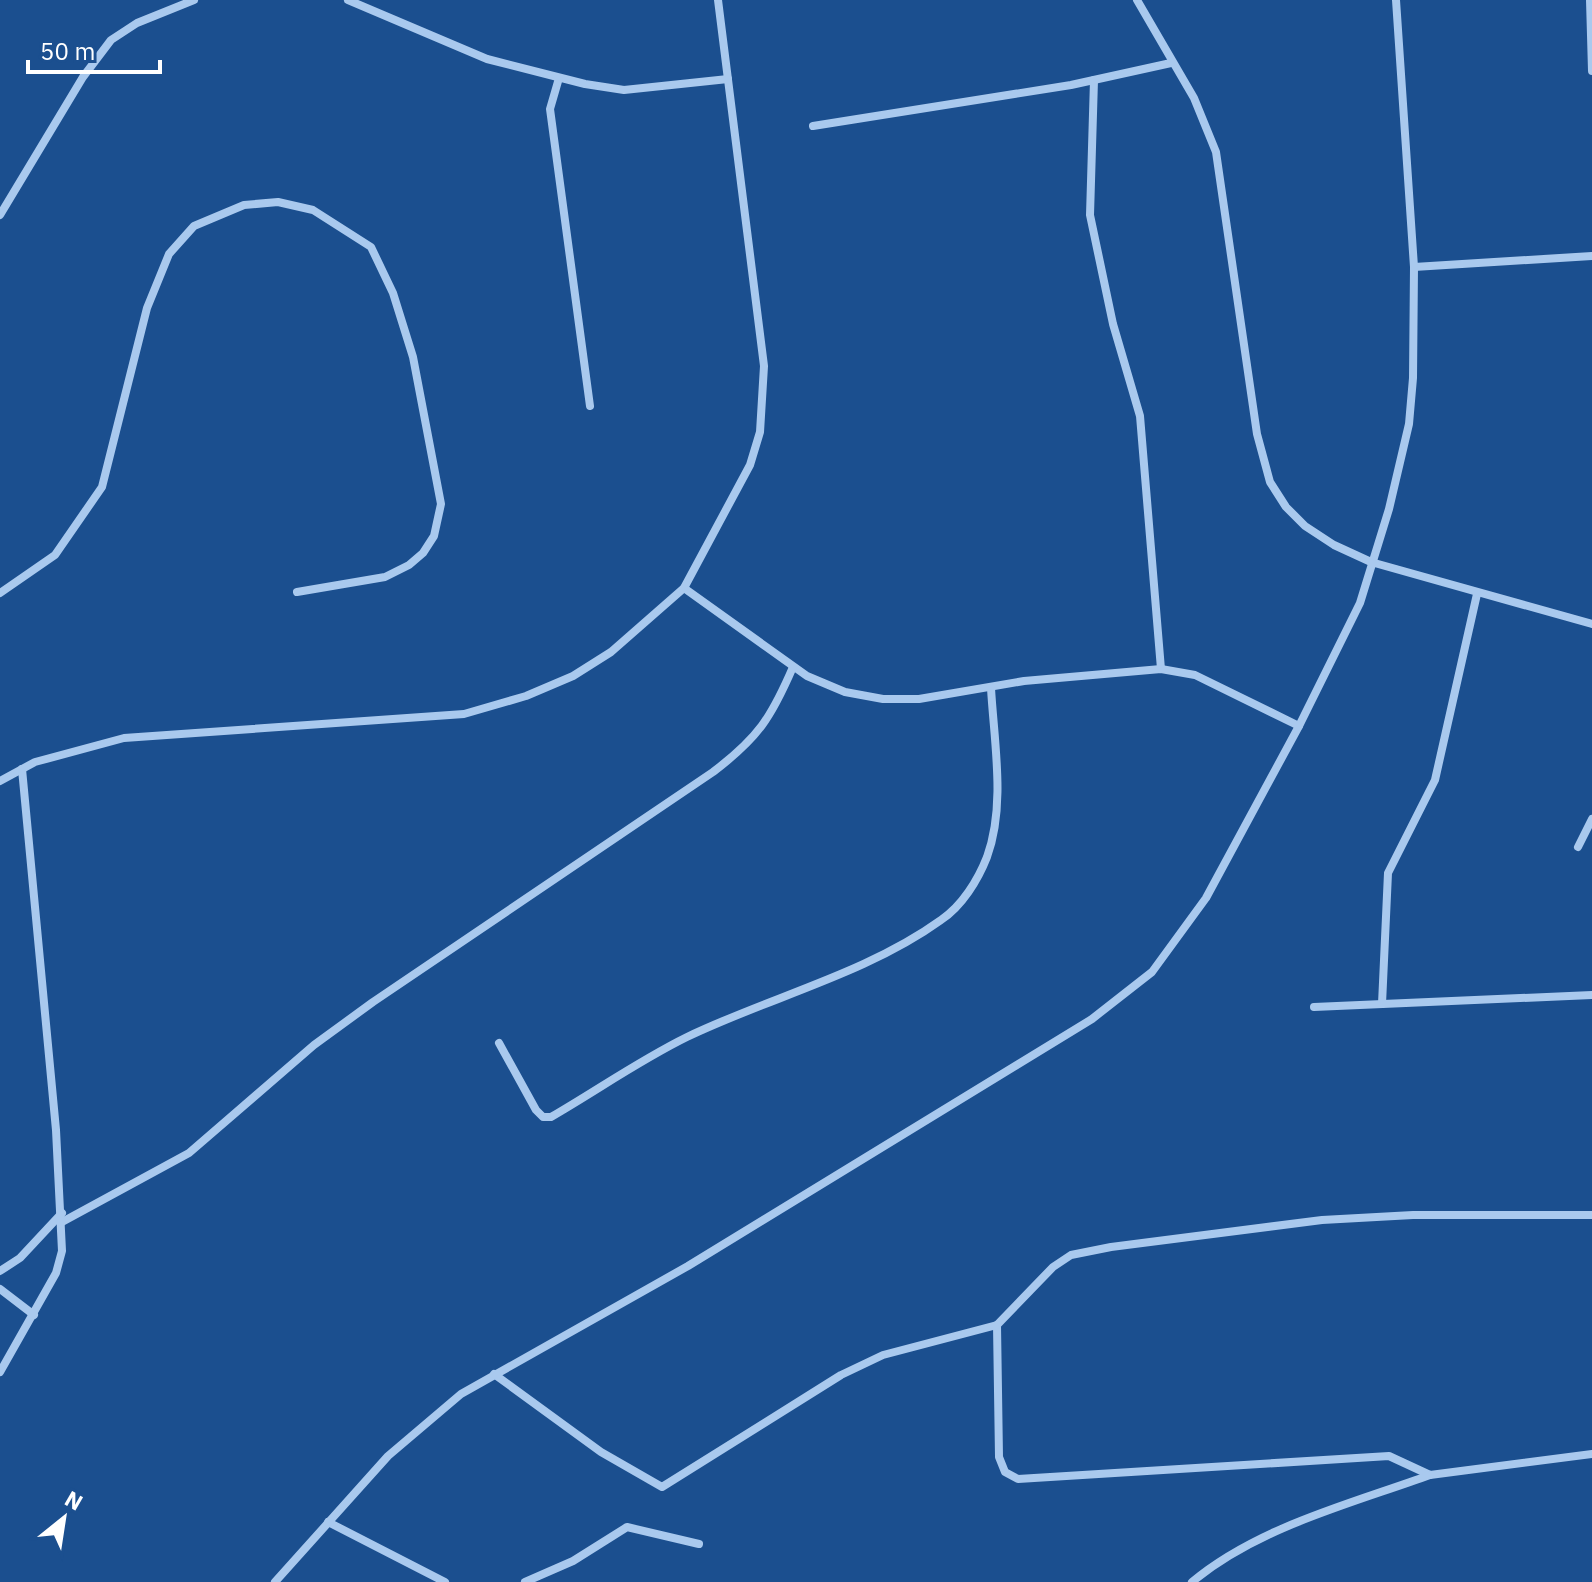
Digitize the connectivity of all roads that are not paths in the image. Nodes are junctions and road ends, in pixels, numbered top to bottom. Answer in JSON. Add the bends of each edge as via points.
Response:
{"nodes":[{"id":1,"x":194,"y":0,"type":"edge"},
{"id":2,"x":348,"y":0,"type":"edge"},
{"id":3,"x":718,"y":0,"type":"edge"},
{"id":4,"x":1137,"y":0,"type":"edge"},
{"id":5,"x":1396,"y":0,"type":"edge"},
{"id":6,"x":1590,"y":0,"type":"edge"},
{"id":7,"x":1171,"y":63,"type":"junction"},
{"id":8,"x":1592,"y":71,"type":"edge"},
{"id":9,"x":559,"y":78,"type":"junction"},
{"id":10,"x":728,"y":79,"type":"junction"},
{"id":11,"x":1094,"y":80,"type":"junction"},
{"id":12,"x":813,"y":126,"type":"dead end"},
{"id":13,"x":0,"y":215,"type":"edge"},
{"id":14,"x":1592,"y":256,"type":"edge"},
{"id":15,"x":1414,"y":267,"type":"junction"},
{"id":16,"x":590,"y":406,"type":"dead end"},
{"id":17,"x":1371,"y":562,"type":"junction"},
{"id":18,"x":684,"y":588,"type":"junction"},
{"id":19,"x":297,"y":592,"type":"dead end"},
{"id":20,"x":0,"y":593,"type":"edge"},
{"id":21,"x":1477,"y":594,"type":"junction"},
{"id":22,"x":1592,"y":624,"type":"edge"},
{"id":23,"x":793,"y":667,"type":"junction"},
{"id":24,"x":1161,"y":669,"type":"junction"},
{"id":25,"x":991,"y":688,"type":"junction"},
{"id":26,"x":1299,"y":726,"type":"junction"},
{"id":27,"x":0,"y":768,"type":"edge"},
{"id":28,"x":22,"y":769,"type":"junction"},
{"id":29,"x":3,"y":779,"type":"edge"},
{"id":30,"x":1592,"y":819,"type":"edge"},
{"id":31,"x":1578,"y":847,"type":"dead end"},
{"id":32,"x":1592,"y":995,"type":"edge"},
{"id":33,"x":1382,"y":1004,"type":"junction"},
{"id":34,"x":1314,"y":1007,"type":"dead end"},
{"id":35,"x":499,"y":1043,"type":"dead end"},
{"id":36,"x":1592,"y":1215,"type":"edge"},
{"id":37,"x":62,"y":1218,"type":"junction"},
{"id":38,"x":0,"y":1271,"type":"edge"},
{"id":39,"x":0,"y":1289,"type":"edge"},
{"id":40,"x":34,"y":1315,"type":"junction"},
{"id":41,"x":997,"y":1325,"type":"junction"},
{"id":42,"x":0,"y":1372,"type":"edge"},
{"id":43,"x":494,"y":1374,"type":"junction"},
{"id":44,"x":1592,"y":1454,"type":"edge"},
{"id":45,"x":1430,"y":1475,"type":"junction"},
{"id":46,"x":328,"y":1522,"type":"junction"},
{"id":47,"x":699,"y":1544,"type":"dead end"},
{"id":48,"x":275,"y":1582,"type":"edge"},
{"id":49,"x":445,"y":1582,"type":"edge"},
{"id":50,"x":525,"y":1582,"type":"edge"},
{"id":51,"x":1192,"y":1582,"type":"edge"}],
"edges":[{"from":1,"to":13,"type":"street","via":[[111,40]]},
{"from":2,"to":9,"type":"street","via":[[487,59]]},
{"from":3,"to":10,"type":"street"},
{"from":4,"to":7,"type":"street"},
{"from":5,"to":15,"type":"street"},
{"from":6,"to":8,"type":"street"},
{"from":7,"to":11,"type":"street"},
{"from":7,"to":17,"type":"street","via":[[1194,98],[1216,152],[1257,434],[1270,482],[1305,526]]},
{"from":9,"to":10,"type":"street","via":[[624,90]]},
{"from":9,"to":16,"type":"street","via":[[550,109]]},
{"from":10,"to":18,"type":"street","via":[[764,366],[760,432],[740,488]]},
{"from":11,"to":12,"type":"street"},
{"from":11,"to":24,"type":"street","via":[[1090,215],[1140,416]]},
{"from":14,"to":15,"type":"street"},
{"from":15,"to":17,"type":"street","via":[[1409,424]]},
{"from":17,"to":21,"type":"street"},
{"from":17,"to":26,"type":"street","via":[[1360,603]]},
{"from":18,"to":23,"type":"street"},
{"from":18,"to":28,"type":"street","via":[[611,652],[573,676],[464,714],[124,738]]},
{"from":19,"to":20,"type":"street","via":[[385,577],[409,565],[434,536],[441,504],[413,357],[393,293],[371,247],[313,210],[278,202],[244,205],[194,226],[169,254],[147,308],[102,487],[55,555]]},
{"from":21,"to":22,"type":"street"},
{"from":21,"to":33,"type":"street","via":[[1435,780],[1388,873]]},
{"from":23,"to":25,"type":"street","via":[[845,692],[883,699]]},
{"from":23,"to":37,"type":"street","via":[[773,713],[743,750],[373,1002],[314,1045],[189,1153]]},
{"from":24,"to":25,"type":"street","via":[[1124,669]]},
{"from":24,"to":26,"type":"street","via":[[1195,675]]},
{"from":25,"to":35,"type":"street","via":[[997,803],[992,835],[971,887],[941,921],[879,957],[687,1037],[551,1117],[536,1110]]},
{"from":26,"to":43,"type":"street","via":[[1206,898],[1152,972],[1092,1019],[688,1266]]},
{"from":27,"to":29,"type":"street"},
{"from":28,"to":29,"type":"street"},
{"from":28,"to":37,"type":"street"},
{"from":30,"to":31,"type":"street"},
{"from":32,"to":33,"type":"street"},
{"from":33,"to":34,"type":"street"},
{"from":36,"to":41,"type":"street","via":[[1367,1217],[1111,1247],[1071,1255],[1053,1267]]},
{"from":37,"to":38,"type":"street"},
{"from":37,"to":40,"type":"street","via":[[56,1273]]},
{"from":39,"to":40,"type":"street"},
{"from":40,"to":42,"type":"street"},
{"from":41,"to":43,"type":"street","via":[[883,1355],[841,1375],[662,1487],[601,1452]]},
{"from":41,"to":45,"type":"street","via":[[999,1457],[1005,1472],[1018,1479],[1389,1456]]},
{"from":43,"to":46,"type":"street","via":[[427,1420]]},
{"from":44,"to":45,"type":"street"},
{"from":45,"to":51,"type":"street","via":[[1300,1521]]},
{"from":46,"to":48,"type":"street"},
{"from":46,"to":49,"type":"street"},
{"from":47,"to":50,"type":"street","via":[[627,1527],[573,1561]]}]}
